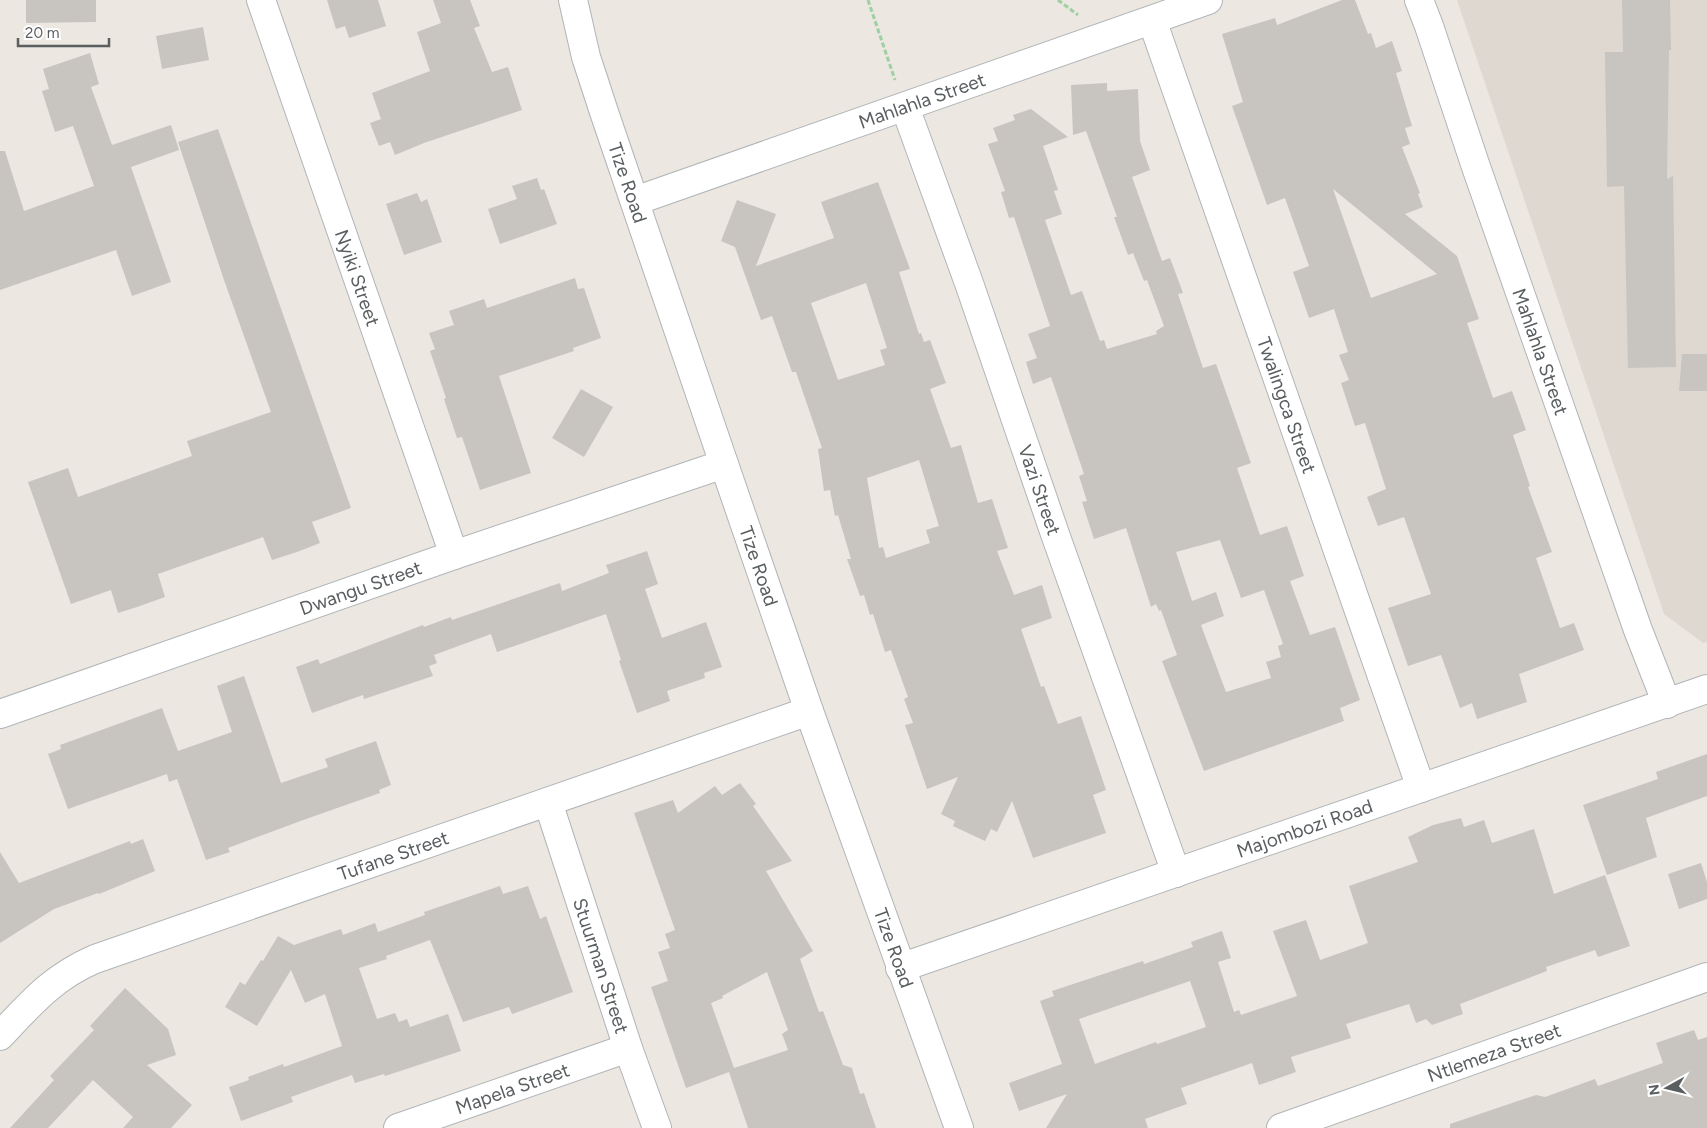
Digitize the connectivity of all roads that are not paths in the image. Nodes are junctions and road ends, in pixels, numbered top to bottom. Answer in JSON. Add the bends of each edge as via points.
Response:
{"nodes":[{"id":1,"x":261,"y":0,"type":"edge"},
{"id":2,"x":573,"y":0,"type":"edge"},
{"id":3,"x":1208,"y":0,"type":"edge"},
{"id":4,"x":1419,"y":0,"type":"edge"},
{"id":5,"x":1152,"y":20,"type":"junction"},
{"id":6,"x":905,"y":107,"type":"junction"},
{"id":7,"x":635,"y":201,"type":"junction"},
{"id":8,"x":724,"y":464,"type":"junction"},
{"id":9,"x":454,"y":555,"type":"junction"},
{"id":10,"x":1707,"y":689,"type":"edge"},
{"id":11,"x":1667,"y":704,"type":"junction"},
{"id":12,"x":808,"y":711,"type":"junction"},
{"id":13,"x":0,"y":714,"type":"edge"},
{"id":14,"x":1421,"y":788,"type":"junction"},
{"id":15,"x":548,"y":802,"type":"junction"},
{"id":16,"x":1176,"y":873,"type":"junction"},
{"id":17,"x":900,"y":968,"type":"junction"},
{"id":18,"x":1707,"y":978,"type":"edge"},
{"id":19,"x":0,"y":1036,"type":"edge"},
{"id":20,"x":628,"y":1048,"type":"junction"},
{"id":21,"x":398,"y":1128,"type":"edge"},
{"id":22,"x":657,"y":1128,"type":"edge"},
{"id":23,"x":958,"y":1128,"type":"edge"},
{"id":24,"x":1281,"y":1128,"type":"edge"}],
"edges":[{"from":1,"to":9,"type":"street","name":"Nyiki Street"},
{"from":2,"to":7,"type":"street","name":"Tize Road","via":[[586,57]]},
{"from":3,"to":5,"type":"street","name":"Mahlahla Street"},
{"from":4,"to":11,"type":"street","name":"Mahlahla Street","via":[[1638,630]]},
{"from":5,"to":6,"type":"street","name":"Mahlahla Street"},
{"from":5,"to":14,"type":"street","name":"Twalingca Street"},
{"from":6,"to":7,"type":"street","name":"Mahlahla Street"},
{"from":6,"to":16,"type":"street","name":"Vazi Street"},
{"from":7,"to":8,"type":"street","name":"Tize Road"},
{"from":8,"to":9,"type":"street","name":"Dwangu Street"},
{"from":8,"to":12,"type":"street","name":"Tize Road"},
{"from":9,"to":13,"type":"street","name":"Dwangu Street"},
{"from":10,"to":11,"type":"street","name":"Majombozi Road"},
{"from":11,"to":14,"type":"street","name":"Majombozi Road"},
{"from":12,"to":15,"type":"street","name":"Tufane Street"},
{"from":12,"to":17,"type":"street","name":"Tize Road"},
{"from":14,"to":16,"type":"street","name":"Majombozi Road"},
{"from":15,"to":19,"type":"street","name":"Tufane Street","via":[[75,967],[39,994]]},
{"from":15,"to":20,"type":"street","name":"Stuurman Street"},
{"from":16,"to":17,"type":"street","name":"Majombozi Road"},
{"from":17,"to":23,"type":"street","name":"Tize Road"},
{"from":18,"to":24,"type":"street","name":"Ntlemeza Street"},
{"from":20,"to":21,"type":"street","name":"Mapela Street"},
{"from":20,"to":22,"type":"street","name":"Stuurman Street"}]}
